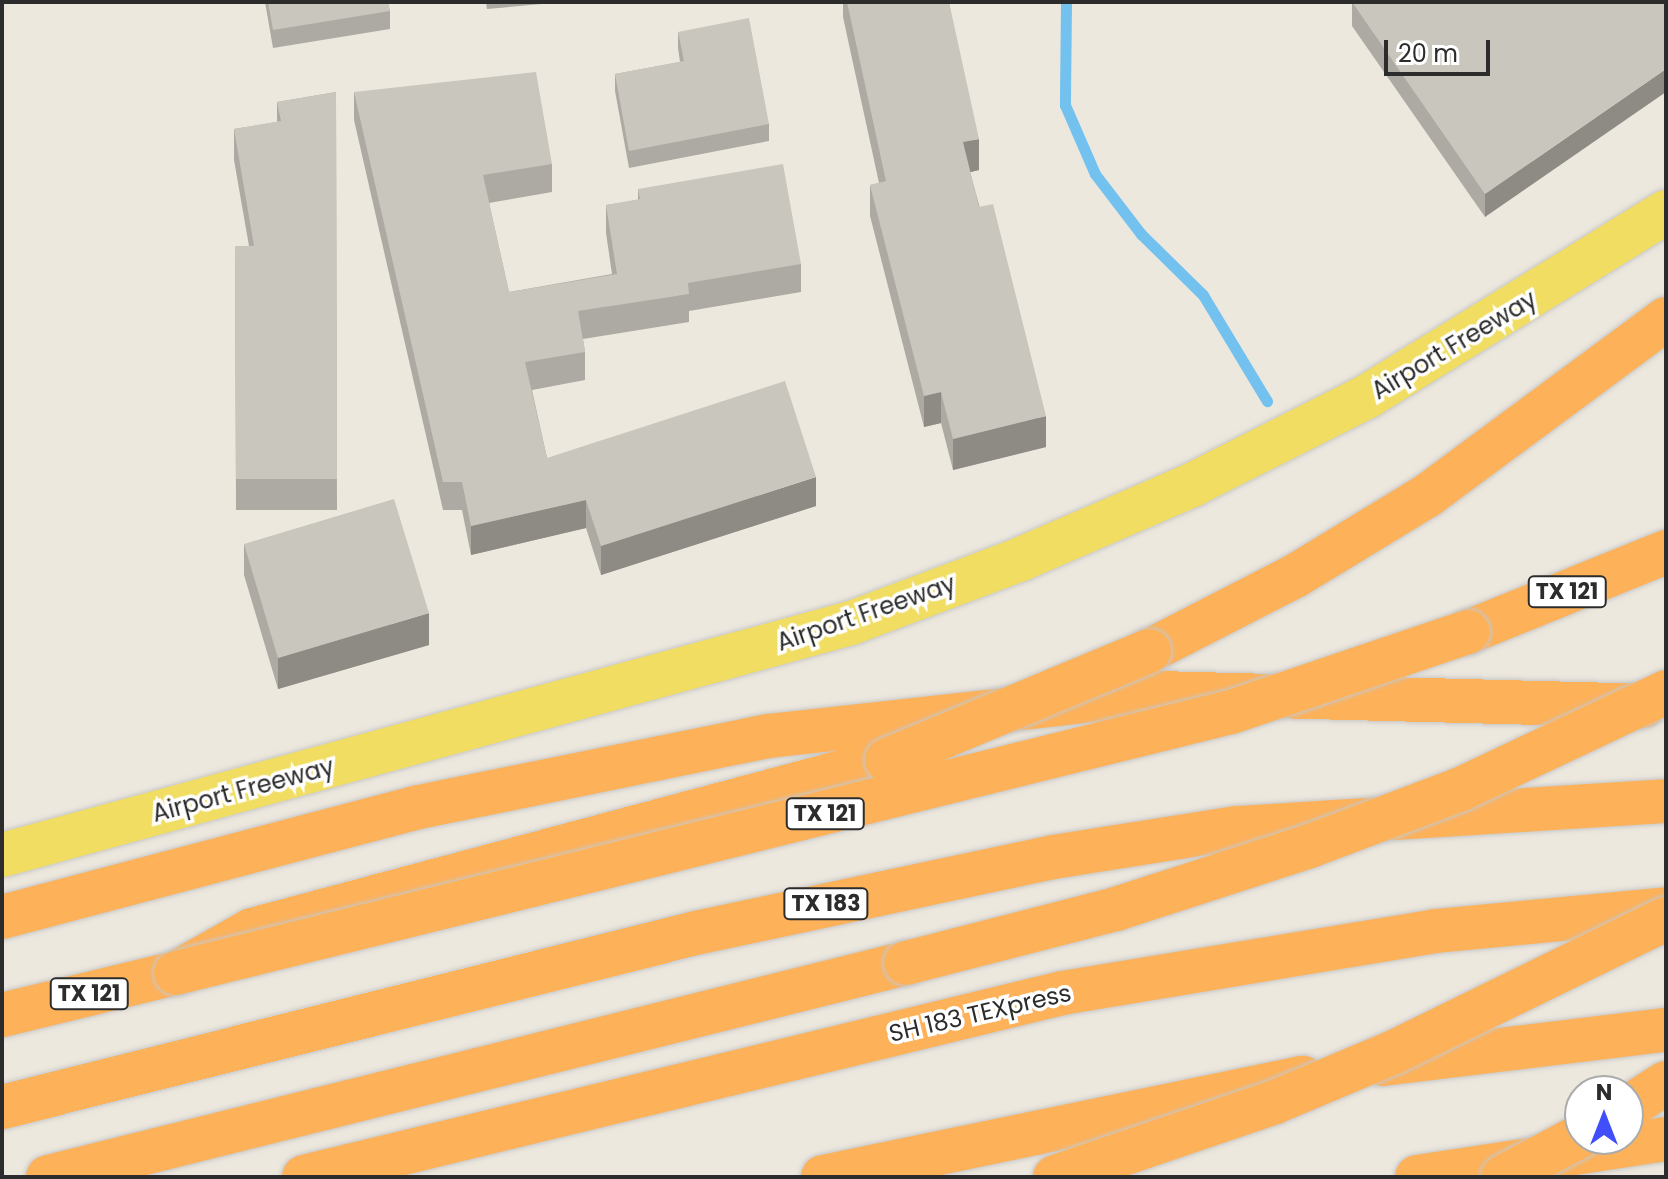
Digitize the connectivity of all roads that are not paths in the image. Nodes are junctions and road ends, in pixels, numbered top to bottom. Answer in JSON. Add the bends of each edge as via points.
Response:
{"nodes":[{"id":1,"x":1666,"y":212,"type":"edge"},
{"id":2,"x":1666,"y":319,"type":"edge"},
{"id":3,"x":1666,"y":552,"type":"edge"},
{"id":4,"x":1666,"y":692,"type":"edge"},
{"id":5,"x":1666,"y":706,"type":"edge"},
{"id":6,"x":1666,"y":801,"type":"edge"},
{"id":7,"x":2,"y":855,"type":"edge"},
{"id":8,"x":1666,"y":909,"type":"edge"},
{"id":9,"x":2,"y":917,"type":"edge"},
{"id":10,"x":1666,"y":919,"type":"edge"},
{"id":11,"x":176,"y":973,"type":"junction"},
{"id":12,"x":2,"y":1015,"type":"edge"},
{"id":13,"x":1666,"y":1030,"type":"edge"},
{"id":14,"x":1666,"y":1083,"type":"edge"},
{"id":15,"x":1644,"y":1097,"type":"edge"},
{"id":16,"x":2,"y":1107,"type":"edge"},
{"id":17,"x":1666,"y":1139,"type":"edge"},
{"id":18,"x":1564,"y":1145,"type":"edge"},
{"id":19,"x":48,"y":1177,"type":"edge"},
{"id":20,"x":304,"y":1177,"type":"edge"},
{"id":21,"x":823,"y":1177,"type":"edge"},
{"id":22,"x":1055,"y":1177,"type":"edge"},
{"id":23,"x":1417,"y":1177,"type":"edge"},
{"id":24,"x":1503,"y":1177,"type":"edge"}],
"edges":[{"from":1,"to":7,"type":"main road","name":"Airport Freeway","via":[[1368,396],[1194,484],[1021,559],[807,636]]},
{"from":2,"to":11,"type":"highway","bridge":true,"via":[[1428,495],[1295,576],[1149,651],[887,760],[252,930]]},
{"from":3,"to":11,"type":"highway","number":"TX 121","bridge":true,"via":[[1468,632],[1231,712]]},
{"from":4,"to":19,"type":"highway","bridge":true,"via":[[1461,789],[1310,846],[1116,909]]},
{"from":5,"to":9,"type":"highway","via":[[1410,705],[1158,693],[769,736],[419,807]]},
{"from":6,"to":16,"type":"highway","number":"TX 183","via":[[1237,828],[1053,857],[696,933]]},
{"from":8,"to":20,"type":"highway","name":"SH 183 TEXpress","via":[[1435,931],[1077,990]]},
{"from":10,"to":22,"type":"highway","bridge":true,"via":[[1355,1068]]},
{"from":11,"to":12,"type":"highway","number":"TX 121"},
{"from":13,"to":21,"type":"highway","via":[[1445,1052]]},
{"from":14,"to":15,"type":"highway"},
{"from":17,"to":23,"type":"highway"},
{"from":18,"to":24,"type":"highway","bridge":true}]}
